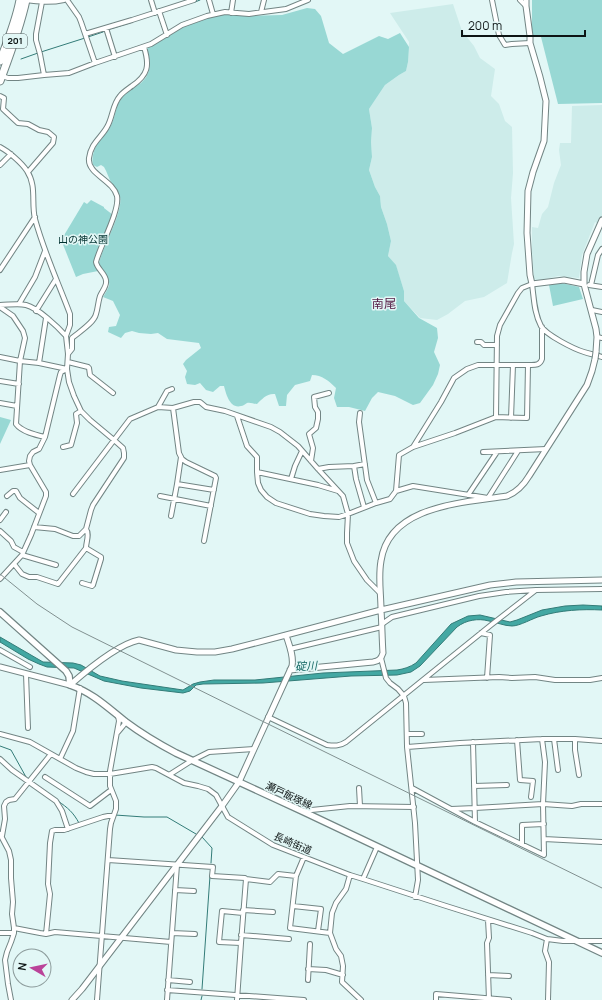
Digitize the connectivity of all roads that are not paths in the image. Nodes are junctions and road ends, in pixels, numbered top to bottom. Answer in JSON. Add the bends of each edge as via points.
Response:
{"nodes":[{"id":1,"x":20,"y":0,"type":"edge"},
{"id":2,"x":25,"y":0,"type":"edge"},
{"id":3,"x":66,"y":0,"type":"edge"},
{"id":4,"x":153,"y":0,"type":"edge"},
{"id":5,"x":194,"y":0,"type":"edge"},
{"id":6,"x":210,"y":0,"type":"edge"},
{"id":7,"x":233,"y":0,"type":"edge"},
{"id":8,"x":264,"y":0,"type":"edge"},
{"id":9,"x":308,"y":0,"type":"edge"},
{"id":10,"x":492,"y":0,"type":"edge"},
{"id":11,"x":520,"y":0,"type":"edge"},
{"id":12,"x":526,"y":0,"type":"edge"},
{"id":13,"x":42,"y":2,"type":"junction"},
{"id":14,"x":526,"y":6,"type":"junction"},
{"id":15,"x":261,"y":12,"type":"junction"},
{"id":16,"x":158,"y":13,"type":"junction"},
{"id":17,"x":231,"y":13,"type":"junction"},
{"id":18,"x":214,"y":14,"type":"junction"},
{"id":19,"x":106,"y":28,"type":"junction"},
{"id":20,"x":167,"y":35,"type":"junction"},
{"id":21,"x":86,"y":36,"type":"junction"},
{"id":22,"x":530,"y":42,"type":"junction"},
{"id":23,"x":144,"y":47,"type":"junction"},
{"id":24,"x":115,"y":57,"type":"junction"},
{"id":25,"x":0,"y":61,"type":"edge"},
{"id":26,"x":95,"y":63,"type":"junction"},
{"id":27,"x":44,"y":75,"type":"junction"},
{"id":28,"x":1,"y":79,"type":"edge"},
{"id":29,"x":0,"y":96,"type":"edge"},
{"id":30,"x":0,"y":147,"type":"edge"},
{"id":31,"x":11,"y":154,"type":"junction"},
{"id":32,"x":0,"y":165,"type":"edge"},
{"id":33,"x":28,"y":172,"type":"junction"},
{"id":34,"x":35,"y":217,"type":"junction"},
{"id":35,"x":602,"y":220,"type":"edge"},
{"id":36,"x":602,"y":249,"type":"edge"},
{"id":37,"x":45,"y":250,"type":"junction"},
{"id":38,"x":600,"y":256,"type":"edge"},
{"id":39,"x":0,"y":270,"type":"edge"},
{"id":40,"x":56,"y":279,"type":"junction"},
{"id":41,"x":532,"y":284,"type":"junction"},
{"id":42,"x":584,"y":284,"type":"junction"},
{"id":43,"x":591,"y":285,"type":"junction"},
{"id":44,"x":602,"y":287,"type":"edge"},
{"id":45,"x":19,"y":304,"type":"junction"},
{"id":46,"x":0,"y":306,"type":"edge"},
{"id":47,"x":592,"y":310,"type":"junction"},
{"id":48,"x":36,"y":311,"type":"junction"},
{"id":49,"x":602,"y":312,"type":"edge"},
{"id":50,"x":46,"y":318,"type":"junction"},
{"id":51,"x":542,"y":327,"type":"junction"},
{"id":52,"x":66,"y":336,"type":"junction"},
{"id":53,"x":600,"y":338,"type":"edge"},
{"id":54,"x":477,"y":342,"type":"dead end"},
{"id":55,"x":497,"y":345,"type":"junction"},
{"id":56,"x":68,"y":354,"type":"junction"},
{"id":57,"x":0,"y":357,"type":"edge"},
{"id":58,"x":602,"y":357,"type":"edge"},
{"id":59,"x":20,"y":360,"type":"junction"},
{"id":60,"x":39,"y":362,"type":"junction"},
{"id":61,"x":68,"y":362,"type":"junction"},
{"id":62,"x":497,"y":364,"type":"junction"},
{"id":63,"x":528,"y":364,"type":"junction"},
{"id":64,"x":513,"y":365,"type":"junction"},
{"id":65,"x":67,"y":369,"type":"junction"},
{"id":66,"x":0,"y":381,"type":"edge"},
{"id":67,"x":19,"y":384,"type":"junction"},
{"id":68,"x":172,"y":389,"type":"dead end"},
{"id":69,"x":113,"y":393,"type":"dead end"},
{"id":70,"x":329,"y":393,"type":"dead end"},
{"id":71,"x":0,"y":403,"type":"edge"},
{"id":72,"x":17,"y":406,"type":"junction"},
{"id":73,"x":158,"y":407,"type":"junction"},
{"id":74,"x":173,"y":408,"type":"junction"},
{"id":75,"x":82,"y":412,"type":"junction"},
{"id":76,"x":360,"y":413,"type":"dead end"},
{"id":77,"x":237,"y":416,"type":"junction"},
{"id":78,"x":496,"y":417,"type":"junction"},
{"id":79,"x":511,"y":418,"type":"junction"},
{"id":80,"x":45,"y":437,"type":"junction"},
{"id":81,"x":114,"y":440,"type":"junction"},
{"id":82,"x":63,"y":447,"type":"dead end"},
{"id":83,"x":414,"y":447,"type":"junction"},
{"id":84,"x":546,"y":449,"type":"junction"},
{"id":85,"x":302,"y":451,"type":"junction"},
{"id":86,"x":518,"y":451,"type":"junction"},
{"id":87,"x":483,"y":452,"type":"dead end"},
{"id":88,"x":497,"y":452,"type":"junction"},
{"id":89,"x":181,"y":456,"type":"junction"},
{"id":90,"x":311,"y":461,"type":"junction"},
{"id":91,"x":365,"y":464,"type":"junction"},
{"id":92,"x":30,"y":465,"type":"junction"},
{"id":93,"x":354,"y":466,"type":"junction"},
{"id":94,"x":318,"y":469,"type":"junction"},
{"id":95,"x":0,"y":470,"type":"edge"},
{"id":96,"x":257,"y":472,"type":"junction"},
{"id":97,"x":292,"y":479,"type":"junction"},
{"id":98,"x":177,"y":484,"type":"junction"},
{"id":99,"x":214,"y":490,"type":"junction"},
{"id":100,"x":338,"y":491,"type":"junction"},
{"id":101,"x":396,"y":492,"type":"junction"},
{"id":102,"x":73,"y":494,"type":"dead end"},
{"id":103,"x":468,"y":495,"type":"junction"},
{"id":104,"x":7,"y":496,"type":"dead end"},
{"id":105,"x":160,"y":496,"type":"dead end"},
{"id":106,"x":488,"y":498,"type":"junction"},
{"id":107,"x":174,"y":499,"type":"junction"},
{"id":108,"x":376,"y":502,"type":"junction"},
{"id":109,"x":211,"y":506,"type":"junction"},
{"id":110,"x":364,"y":507,"type":"junction"},
{"id":111,"x":6,"y":512,"type":"dead end"},
{"id":112,"x":40,"y":513,"type":"junction"},
{"id":113,"x":348,"y":514,"type":"junction"},
{"id":114,"x":171,"y":516,"type":"dead end"},
{"id":115,"x":0,"y":520,"type":"edge"},
{"id":116,"x":34,"y":527,"type":"junction"},
{"id":117,"x":86,"y":529,"type":"junction"},
{"id":118,"x":0,"y":531,"type":"edge"},
{"id":119,"x":204,"y":541,"type":"dead end"},
{"id":120,"x":86,"y":548,"type":"junction"},
{"id":121,"x":22,"y":553,"type":"junction"},
{"id":122,"x":14,"y":564,"type":"junction"},
{"id":123,"x":56,"y":565,"type":"dead end"},
{"id":124,"x":0,"y":579,"type":"edge"},
{"id":125,"x":602,"y":580,"type":"edge"},
{"id":126,"x":82,"y":582,"type":"dead end"},
{"id":127,"x":602,"y":589,"type":"edge"},
{"id":128,"x":536,"y":590,"type":"junction"},
{"id":129,"x":380,"y":593,"type":"junction"},
{"id":130,"x":417,"y":602,"type":"junction"},
{"id":131,"x":381,"y":610,"type":"junction"},
{"id":132,"x":419,"y":610,"type":"junction"},
{"id":133,"x":0,"y":612,"type":"edge"},
{"id":134,"x":382,"y":625,"type":"junction"},
{"id":135,"x":481,"y":633,"type":"junction"},
{"id":136,"x":286,"y":635,"type":"junction"},
{"id":137,"x":290,"y":649,"type":"junction"},
{"id":138,"x":0,"y":650,"type":"edge"},
{"id":139,"x":381,"y":658,"type":"junction"},
{"id":140,"x":0,"y":667,"type":"edge"},
{"id":141,"x":30,"y":667,"type":"dead end"},
{"id":142,"x":290,"y":670,"type":"junction"},
{"id":143,"x":26,"y":674,"type":"junction"},
{"id":144,"x":488,"y":678,"type":"junction"},
{"id":145,"x":602,"y":678,"type":"edge"},
{"id":146,"x":424,"y":680,"type":"junction"},
{"id":147,"x":70,"y":684,"type":"junction"},
{"id":148,"x":80,"y":688,"type":"junction"},
{"id":149,"x":404,"y":696,"type":"junction"},
{"id":150,"x":118,"y":715,"type":"junction"},
{"id":151,"x":268,"y":717,"type":"junction"},
{"id":152,"x":126,"y":722,"type":"junction"},
{"id":153,"x":28,"y":729,"type":"dead end"},
{"id":154,"x":0,"y":734,"type":"edge"},
{"id":155,"x":116,"y":734,"type":"junction"},
{"id":156,"x":407,"y":734,"type":"junction"},
{"id":157,"x":422,"y":734,"type":"dead end"},
{"id":158,"x":542,"y":739,"type":"junction"},
{"id":159,"x":554,"y":739,"type":"junction"},
{"id":160,"x":574,"y":739,"type":"junction"},
{"id":161,"x":517,"y":740,"type":"junction"},
{"id":162,"x":602,"y":741,"type":"edge"},
{"id":163,"x":473,"y":742,"type":"junction"},
{"id":164,"x":407,"y":747,"type":"junction"},
{"id":165,"x":254,"y":749,"type":"junction"},
{"id":166,"x":51,"y":754,"type":"junction"},
{"id":167,"x":0,"y":759,"type":"edge"},
{"id":168,"x":60,"y":759,"type":"junction"},
{"id":169,"x":191,"y":761,"type":"junction"},
{"id":170,"x":558,"y":770,"type":"dead end"},
{"id":171,"x":110,"y":774,"type":"junction"},
{"id":172,"x":169,"y":775,"type":"junction"},
{"id":173,"x":579,"y":775,"type":"dead end"},
{"id":174,"x":45,"y":777,"type":"dead end"},
{"id":175,"x":29,"y":782,"type":"junction"},
{"id":176,"x":239,"y":782,"type":"junction"},
{"id":177,"x":507,"y":785,"type":"dead end"},
{"id":178,"x":474,"y":786,"type":"junction"},
{"id":179,"x":359,"y":788,"type":"dead end"},
{"id":180,"x":412,"y":788,"type":"junction"},
{"id":181,"x":111,"y":790,"type":"junction"},
{"id":182,"x":532,"y":797,"type":"dead end"},
{"id":183,"x":543,"y":804,"type":"junction"},
{"id":184,"x":602,"y":804,"type":"edge"},
{"id":185,"x":222,"y":806,"type":"junction"},
{"id":186,"x":360,"y":806,"type":"junction"},
{"id":187,"x":414,"y":807,"type":"junction"},
{"id":188,"x":475,"y":808,"type":"junction"},
{"id":189,"x":449,"y":809,"type":"junction"},
{"id":190,"x":302,"y":811,"type":"junction"},
{"id":191,"x":113,"y":816,"type":"junction"},
{"id":192,"x":475,"y":822,"type":"junction"},
{"id":193,"x":544,"y":824,"type":"junction"},
{"id":194,"x":68,"y":829,"type":"junction"},
{"id":195,"x":1,"y":835,"type":"edge"},
{"id":196,"x":544,"y":839,"type":"junction"},
{"id":197,"x":602,"y":842,"type":"edge"},
{"id":198,"x":522,"y":844,"type":"junction"},
{"id":199,"x":377,"y":847,"type":"junction"},
{"id":200,"x":304,"y":857,"type":"junction"},
{"id":201,"x":108,"y":860,"type":"junction"},
{"id":202,"x":177,"y":865,"type":"junction"},
{"id":203,"x":416,"y":865,"type":"junction"},
{"id":204,"x":350,"y":875,"type":"junction"},
{"id":205,"x":296,"y":876,"type":"junction"},
{"id":206,"x":246,"y":879,"type":"junction"},
{"id":207,"x":363,"y":879,"type":"junction"},
{"id":208,"x":175,"y":890,"type":"junction"},
{"id":209,"x":194,"y":891,"type":"dead end"},
{"id":210,"x":415,"y":896,"type":"junction"},
{"id":211,"x":293,"y":906,"type":"junction"},
{"id":212,"x":243,"y":911,"type":"junction"},
{"id":213,"x":273,"y":912,"type":"dead end"},
{"id":214,"x":488,"y":920,"type":"junction"},
{"id":215,"x":14,"y":930,"type":"junction"},
{"id":216,"x":318,"y":931,"type":"junction"},
{"id":217,"x":0,"y":933,"type":"edge"},
{"id":218,"x":172,"y":933,"type":"junction"},
{"id":219,"x":330,"y":933,"type":"junction"},
{"id":220,"x":46,"y":934,"type":"junction"},
{"id":221,"x":195,"y":934,"type":"dead end"},
{"id":222,"x":241,"y":935,"type":"junction"},
{"id":223,"x":102,"y":936,"type":"junction"},
{"id":224,"x":121,"y":937,"type":"junction"},
{"id":225,"x":289,"y":939,"type":"dead end"},
{"id":226,"x":547,"y":939,"type":"junction"},
{"id":227,"x":578,"y":941,"type":"junction"},
{"id":228,"x":602,"y":941,"type":"edge"},
{"id":229,"x":171,"y":942,"type":"junction"},
{"id":230,"x":241,"y":943,"type":"junction"},
{"id":231,"x":310,"y":944,"type":"dead end"},
{"id":232,"x":602,"y":953,"type":"edge"},
{"id":233,"x":100,"y":965,"type":"junction"},
{"id":234,"x":308,"y":969,"type":"junction"},
{"id":235,"x":343,"y":975,"type":"junction"},
{"id":236,"x":488,"y":975,"type":"junction"},
{"id":237,"x":509,"y":976,"type":"dead end"},
{"id":238,"x":168,"y":980,"type":"junction"},
{"id":239,"x":308,"y":980,"type":"dead end"},
{"id":240,"x":190,"y":982,"type":"dead end"},
{"id":241,"x":167,"y":990,"type":"junction"},
{"id":242,"x":238,"y":995,"type":"junction"},
{"id":243,"x":262,"y":998,"type":"edge"},
{"id":244,"x":489,"y":999,"type":"edge"},
{"id":245,"x":11,"y":1000,"type":"edge"},
{"id":246,"x":72,"y":1000,"type":"edge"},
{"id":247,"x":97,"y":1000,"type":"edge"},
{"id":248,"x":167,"y":1000,"type":"edge"},
{"id":249,"x":237,"y":1000,"type":"edge"},
{"id":250,"x":304,"y":1000,"type":"edge"},
{"id":251,"x":361,"y":1000,"type":"edge"},
{"id":252,"x":436,"y":1000,"type":"edge"},
{"id":253,"x":509,"y":1000,"type":"edge"},
{"id":254,"x":548,"y":1000,"type":"edge"}],
"edges":[{"from":1,"to":25,"type":"highway","number":"201"},
{"from":2,"to":13,"type":"street"},
{"from":2,"to":28,"type":"highway","number":"201","via":[[18,31]]},
{"from":3,"to":13,"type":"street"},
{"from":3,"to":21,"type":"street","via":[[79,17]]},
{"from":4,"to":16,"type":"street"},
{"from":5,"to":16,"type":"street"},
{"from":6,"to":18,"type":"street"},
{"from":7,"to":17,"type":"street"},
{"from":8,"to":15,"type":"street"},
{"from":9,"to":15,"type":"street","via":[[286,9]]},
{"from":10,"to":22,"type":"street","via":[[498,35],[505,45]]},
{"from":11,"to":14,"type":"street"},
{"from":12,"to":14,"type":"street"},
{"from":13,"to":27,"type":"street","via":[[36,40]]},
{"from":14,"to":22,"type":"street"},
{"from":15,"to":17,"type":"street"},
{"from":16,"to":19,"type":"street"},
{"from":16,"to":20,"type":"street"},
{"from":17,"to":18,"type":"street"},
{"from":18,"to":20,"type":"street","via":[[182,25]]},
{"from":19,"to":21,"type":"street"},
{"from":19,"to":24,"type":"street"},
{"from":20,"to":23,"type":"street"},
{"from":21,"to":26,"type":"street"},
{"from":22,"to":41,"type":"street","via":[[546,101],[544,142],[528,191],[527,233]]},
{"from":23,"to":24,"type":"street"},
{"from":23,"to":56,"type":"street","via":[[147,67],[142,77],[121,94],[113,108],[108,126],[98,138],[89,156],[93,170],[115,191],[117,206],[96,262],[106,279],[96,315],[93,321],[72,338],[72,349]]},
{"from":24,"to":26,"type":"street"},
{"from":26,"to":27,"type":"street","via":[[69,73]]},
{"from":27,"to":28,"type":"street"},
{"from":29,"to":33,"type":"street","via":[[4,98],[3,109],[15,121],[48,132],[54,137],[53,144]]},
{"from":30,"to":31,"type":"street"},
{"from":31,"to":32,"type":"street"},
{"from":31,"to":33,"type":"street"},
{"from":33,"to":34,"type":"street","via":[[32,184]]},
{"from":34,"to":37,"type":"street"},
{"from":34,"to":39,"type":"street"},
{"from":35,"to":42,"type":"street","via":[[587,254]]},
{"from":36,"to":38,"type":"street"},
{"from":37,"to":40,"type":"street"},
{"from":37,"to":45,"type":"street","via":[[35,277]]},
{"from":38,"to":43,"type":"street"},
{"from":40,"to":48,"type":"street"},
{"from":40,"to":52,"type":"street","via":[[70,314]]},
{"from":41,"to":42,"type":"street","via":[[564,280]]},
{"from":41,"to":51,"type":"street","via":[[535,308]]},
{"from":41,"to":55,"type":"street","via":[[522,288],[518,293],[500,324]]},
{"from":42,"to":43,"type":"street"},
{"from":42,"to":47,"type":"street"},
{"from":43,"to":44,"type":"street"},
{"from":45,"to":46,"type":"street"},
{"from":45,"to":48,"type":"street"},
{"from":46,"to":59,"type":"street","via":[[14,316],[23,331]]},
{"from":47,"to":49,"type":"street"},
{"from":47,"to":53,"type":"street"},
{"from":48,"to":50,"type":"street"},
{"from":50,"to":52,"type":"street"},
{"from":50,"to":60,"type":"street"},
{"from":51,"to":58,"type":"street","via":[[545,332],[569,346]]},
{"from":51,"to":63,"type":"street","via":[[541,362]]},
{"from":52,"to":56,"type":"street"},
{"from":53,"to":84,"type":"street","bridge":true,"via":[[587,385]]},
{"from":54,"to":55,"type":"street"},
{"from":55,"to":62,"type":"street"},
{"from":56,"to":61,"type":"street"},
{"from":57,"to":59,"type":"street"},
{"from":59,"to":60,"type":"street"},
{"from":59,"to":67,"type":"street"},
{"from":60,"to":65,"type":"street"},
{"from":61,"to":65,"type":"street"},
{"from":61,"to":69,"type":"street","via":[[88,367],[90,375]]},
{"from":62,"to":64,"type":"street"},
{"from":62,"to":78,"type":"street"},
{"from":62,"to":83,"type":"street","via":[[478,365],[454,378]]},
{"from":63,"to":64,"type":"street"},
{"from":63,"to":79,"type":"street","via":[[527,418]]},
{"from":64,"to":79,"type":"street"},
{"from":65,"to":75,"type":"street","via":[[69,382]]},
{"from":65,"to":80,"type":"street","via":[[60,375]]},
{"from":66,"to":67,"type":"street"},
{"from":67,"to":72,"type":"street"},
{"from":68,"to":73,"type":"street","via":[[167,390]]},
{"from":70,"to":90,"type":"street","via":[[314,397],[318,419],[316,428],[310,434],[313,448]]},
{"from":71,"to":72,"type":"street"},
{"from":72,"to":80,"type":"street","via":[[16,424],[36,436]]},
{"from":73,"to":74,"type":"street"},
{"from":73,"to":81,"type":"street","via":[[130,419]]},
{"from":74,"to":77,"type":"street","via":[[197,401],[206,407]]},
{"from":74,"to":89,"type":"street"},
{"from":75,"to":81,"type":"street"},
{"from":75,"to":82,"type":"street","via":[[76,414],[77,423],[71,445]]},
{"from":76,"to":91,"type":"street"},
{"from":77,"to":85,"type":"street","via":[[271,427]]},
{"from":77,"to":96,"type":"street","via":[[247,446],[257,457]]},
{"from":78,"to":79,"type":"street"},
{"from":78,"to":83,"type":"street"},
{"from":80,"to":92,"type":"street","via":[[39,449],[30,456]]},
{"from":81,"to":102,"type":"street"},
{"from":81,"to":117,"type":"street","via":[[123,448],[124,458],[93,505]]},
{"from":83,"to":101,"type":"street","via":[[399,456]]},
{"from":84,"to":86,"type":"street"},
{"from":84,"to":106,"type":"street","via":[[524,484],[515,493]]},
{"from":85,"to":90,"type":"street"},
{"from":85,"to":97,"type":"street"},
{"from":86,"to":88,"type":"street"},
{"from":86,"to":106,"type":"street"},
{"from":87,"to":88,"type":"street"},
{"from":88,"to":103,"type":"street"},
{"from":89,"to":98,"type":"street"},
{"from":89,"to":99,"type":"street","via":[[186,462],[215,476]]},
{"from":90,"to":94,"type":"street"},
{"from":91,"to":93,"type":"street"},
{"from":91,"to":108,"type":"street","via":[[367,480]]},
{"from":92,"to":95,"type":"street"},
{"from":92,"to":112,"type":"street","via":[[46,492]]},
{"from":93,"to":94,"type":"street"},
{"from":93,"to":110,"type":"street"},
{"from":94,"to":100,"type":"street"},
{"from":96,"to":97,"type":"street"},
{"from":96,"to":113,"type":"street","via":[[261,490],[276,503],[310,514]]},
{"from":97,"to":100,"type":"street"},
{"from":98,"to":99,"type":"street"},
{"from":98,"to":107,"type":"street"},
{"from":99,"to":109,"type":"street"},
{"from":100,"to":113,"type":"street","via":[[343,496]]},
{"from":101,"to":103,"type":"street","via":[[416,486]]},
{"from":101,"to":108,"type":"street","via":[[390,498]]},
{"from":103,"to":106,"type":"street"},
{"from":104,"to":112,"type":"street","via":[[16,491],[20,498]]},
{"from":105,"to":107,"type":"street"},
{"from":106,"to":129,"type":"street","via":[[442,506],[414,517],[400,526],[389,539],[383,553]]},
{"from":107,"to":109,"type":"street"},
{"from":107,"to":114,"type":"street"},
{"from":108,"to":110,"type":"street"},
{"from":109,"to":119,"type":"street"},
{"from":110,"to":113,"type":"street"},
{"from":111,"to":115,"type":"street"},
{"from":112,"to":116,"type":"street"},
{"from":113,"to":129,"type":"street","via":[[347,543],[354,561]]},
{"from":116,"to":117,"type":"street","via":[[55,529],[76,536]]},
{"from":116,"to":121,"type":"street"},
{"from":117,"to":120,"type":"street"},
{"from":118,"to":121,"type":"street"},
{"from":120,"to":122,"type":"street","via":[[58,584],[22,574]]},
{"from":120,"to":126,"type":"street","via":[[99,555],[101,559],[93,585]]},
{"from":121,"to":122,"type":"street"},
{"from":121,"to":123,"type":"street"},
{"from":122,"to":124,"type":"street"},
{"from":125,"to":130,"type":"street","via":[[490,585]]},
{"from":127,"to":128,"type":"street"},
{"from":128,"to":132,"type":"street","via":[[479,596]]},
{"from":128,"to":135,"type":"street"},
{"from":129,"to":131,"type":"street"},
{"from":130,"to":131,"type":"street"},
{"from":130,"to":132,"type":"street"},
{"from":131,"to":134,"type":"street"},
{"from":131,"to":136,"type":"street"},
{"from":132,"to":134,"type":"street","via":[[392,617]]},
{"from":133,"to":147,"type":"main road","via":[[66,671],[70,676]]},
{"from":134,"to":137,"type":"street"},
{"from":134,"to":139,"type":"street"},
{"from":135,"to":144,"type":"street","via":[[490,635]]},
{"from":135,"to":146,"type":"street"},
{"from":136,"to":137,"type":"street"},
{"from":136,"to":147,"type":"street","via":[[215,652],[176,650],[139,640],[118,649]]},
{"from":137,"to":142,"type":"street","via":[[293,662]]},
{"from":138,"to":141,"type":"street"},
{"from":139,"to":142,"type":"street","via":[[373,662]]},
{"from":139,"to":149,"type":"street","via":[[386,678]]},
{"from":140,"to":143,"type":"street"},
{"from":142,"to":151,"type":"street"},
{"from":143,"to":147,"type":"street"},
{"from":143,"to":153,"type":"street"},
{"from":144,"to":145,"type":"street"},
{"from":144,"to":146,"type":"street"},
{"from":146,"to":149,"type":"street"},
{"from":147,"to":148,"type":"main road","name":"瀬戸飯塚線"},
{"from":148,"to":150,"type":"main road","name":"瀬戸飯塚線"},
{"from":148,"to":168,"type":"street","via":[[73,731]]},
{"from":149,"to":151,"type":"street","via":[[346,742],[335,746],[320,742]]},
{"from":149,"to":156,"type":"street"},
{"from":150,"to":152,"type":"main road","name":"瀬戸飯塚線"},
{"from":150,"to":155,"type":"street"},
{"from":151,"to":165,"type":"street"},
{"from":152,"to":155,"type":"street"},
{"from":152,"to":169,"type":"main road","name":"瀬戸飯塚線","via":[[158,744]]},
{"from":154,"to":166,"type":"street","name":"長崎街道","via":[[30,742]]},
{"from":155,"to":171,"type":"street"},
{"from":156,"to":157,"type":"street"},
{"from":156,"to":164,"type":"street"},
{"from":158,"to":159,"type":"street"},
{"from":158,"to":161,"type":"street"},
{"from":158,"to":183,"type":"street","via":[[545,762]]},
{"from":159,"to":160,"type":"street"},
{"from":159,"to":170,"type":"street"},
{"from":160,"to":162,"type":"street"},
{"from":160,"to":173,"type":"street"},
{"from":161,"to":163,"type":"street"},
{"from":161,"to":182,"type":"street","via":[[520,780],[533,781]]},
{"from":163,"to":164,"type":"street"},
{"from":163,"to":178,"type":"street"},
{"from":164,"to":180,"type":"street"},
{"from":165,"to":169,"type":"street","via":[[209,752]]},
{"from":165,"to":176,"type":"street"},
{"from":166,"to":168,"type":"street","name":"長崎街道"},
{"from":166,"to":175,"type":"street"},
{"from":167,"to":175,"type":"street"},
{"from":168,"to":171,"type":"street","name":"長崎街道","via":[[86,772]]},
{"from":169,"to":172,"type":"street"},
{"from":169,"to":176,"type":"main road","name":"瀬戸飯塚線"},
{"from":171,"to":172,"type":"street","name":"長崎街道","via":[[152,767]]},
{"from":171,"to":181,"type":"street"},
{"from":172,"to":185,"type":"street","name":"長崎街道","via":[[184,783],[208,789],[216,795]]},
{"from":174,"to":181,"type":"street","via":[[90,806]]},
{"from":175,"to":194,"type":"street","via":[[56,801]]},
{"from":175,"to":195,"type":"street","via":[[15,799],[6,802]]},
{"from":176,"to":185,"type":"street"},
{"from":176,"to":190,"type":"main road","name":"瀬戸飯塚線"},
{"from":177,"to":178,"type":"street"},
{"from":178,"to":188,"type":"street"},
{"from":179,"to":186,"type":"street"},
{"from":180,"to":187,"type":"street"},
{"from":180,"to":189,"type":"street"},
{"from":181,"to":191,"type":"street","via":[[116,801]]},
{"from":183,"to":184,"type":"street"},
{"from":183,"to":188,"type":"street"},
{"from":183,"to":193,"type":"street"},
{"from":185,"to":200,"type":"street","name":"長崎街道","via":[[228,817],[258,836]]},
{"from":185,"to":202,"type":"street"},
{"from":186,"to":187,"type":"street"},
{"from":186,"to":190,"type":"street"},
{"from":187,"to":203,"type":"street"},
{"from":188,"to":189,"type":"street"},
{"from":188,"to":192,"type":"street"},
{"from":189,"to":192,"type":"street"},
{"from":190,"to":199,"type":"main road","name":"瀬戸飯塚線"},
{"from":191,"to":194,"type":"street"},
{"from":191,"to":201,"type":"street"},
{"from":192,"to":198,"type":"street"},
{"from":193,"to":196,"type":"street"},
{"from":193,"to":198,"type":"street","via":[[522,825]]},
{"from":194,"to":220,"type":"street","via":[[52,831]]},
{"from":195,"to":215,"type":"street","via":[[11,860]]},
{"from":196,"to":197,"type":"street"},
{"from":196,"to":198,"type":"street","via":[[544,855]]},
{"from":199,"to":203,"type":"main road","name":"瀬戸飯塚線"},
{"from":199,"to":207,"type":"street"},
{"from":200,"to":204,"type":"street","name":"長崎街道"},
{"from":200,"to":205,"type":"street"},
{"from":201,"to":202,"type":"street"},
{"from":201,"to":223,"type":"street"},
{"from":202,"to":206,"type":"street","via":[[213,867],[212,876]]},
{"from":202,"to":208,"type":"street"},
{"from":202,"to":224,"type":"street"},
{"from":203,"to":210,"type":"street","via":[[418,880]]},
{"from":203,"to":227,"type":"main road","name":"瀬戸飯塚線"},
{"from":204,"to":207,"type":"street","name":"長崎街道"},
{"from":204,"to":219,"type":"street","via":[[346,889],[332,913]]},
{"from":205,"to":206,"type":"street","via":[[278,874],[270,882]]},
{"from":205,"to":211,"type":"street"},
{"from":206,"to":212,"type":"street"},
{"from":207,"to":210,"type":"street","name":"長崎街道"},
{"from":208,"to":209,"type":"street"},
{"from":208,"to":218,"type":"street"},
{"from":210,"to":214,"type":"street","name":"長崎街道"},
{"from":211,"to":216,"type":"street","via":[[290,928]]},
{"from":211,"to":216,"type":"street","via":[[321,909]]},
{"from":212,"to":213,"type":"street"},
{"from":212,"to":222,"type":"street"},
{"from":212,"to":230,"type":"street","via":[[222,911],[219,942]]},
{"from":214,"to":226,"type":"street","name":"長崎街道"},
{"from":214,"to":236,"type":"street"},
{"from":215,"to":217,"type":"street"},
{"from":215,"to":220,"type":"street"},
{"from":215,"to":245,"type":"street","via":[[5,960]]},
{"from":216,"to":219,"type":"street"},
{"from":218,"to":221,"type":"street"},
{"from":218,"to":229,"type":"street"},
{"from":219,"to":235,"type":"street","via":[[341,956]]},
{"from":220,"to":223,"type":"street","via":[[55,932]]},
{"from":222,"to":225,"type":"street"},
{"from":222,"to":230,"type":"street"},
{"from":223,"to":224,"type":"street"},
{"from":223,"to":233,"type":"street"},
{"from":224,"to":229,"type":"street"},
{"from":224,"to":233,"type":"street"},
{"from":226,"to":227,"type":"street","name":"長崎街道"},
{"from":226,"to":254,"type":"street","via":[[545,951],[549,962]]},
{"from":227,"to":228,"type":"street","name":"長崎街道"},
{"from":227,"to":232,"type":"main road","name":"瀬戸飯塚線"},
{"from":229,"to":238,"type":"street"},
{"from":230,"to":242,"type":"street"},
{"from":231,"to":234,"type":"street"},
{"from":233,"to":246,"type":"street"},
{"from":233,"to":247,"type":"street"},
{"from":234,"to":235,"type":"street","via":[[326,970]]},
{"from":234,"to":239,"type":"street"},
{"from":235,"to":251,"type":"street","via":[[342,982]]},
{"from":236,"to":237,"type":"street"},
{"from":236,"to":244,"type":"street"},
{"from":238,"to":240,"type":"street"},
{"from":238,"to":241,"type":"street"},
{"from":241,"to":242,"type":"street"},
{"from":241,"to":248,"type":"street"},
{"from":242,"to":243,"type":"street"},
{"from":242,"to":249,"type":"street"},
{"from":243,"to":250,"type":"street"},
{"from":244,"to":252,"type":"street","via":[[436,994]]},
{"from":244,"to":253,"type":"street"}]}
